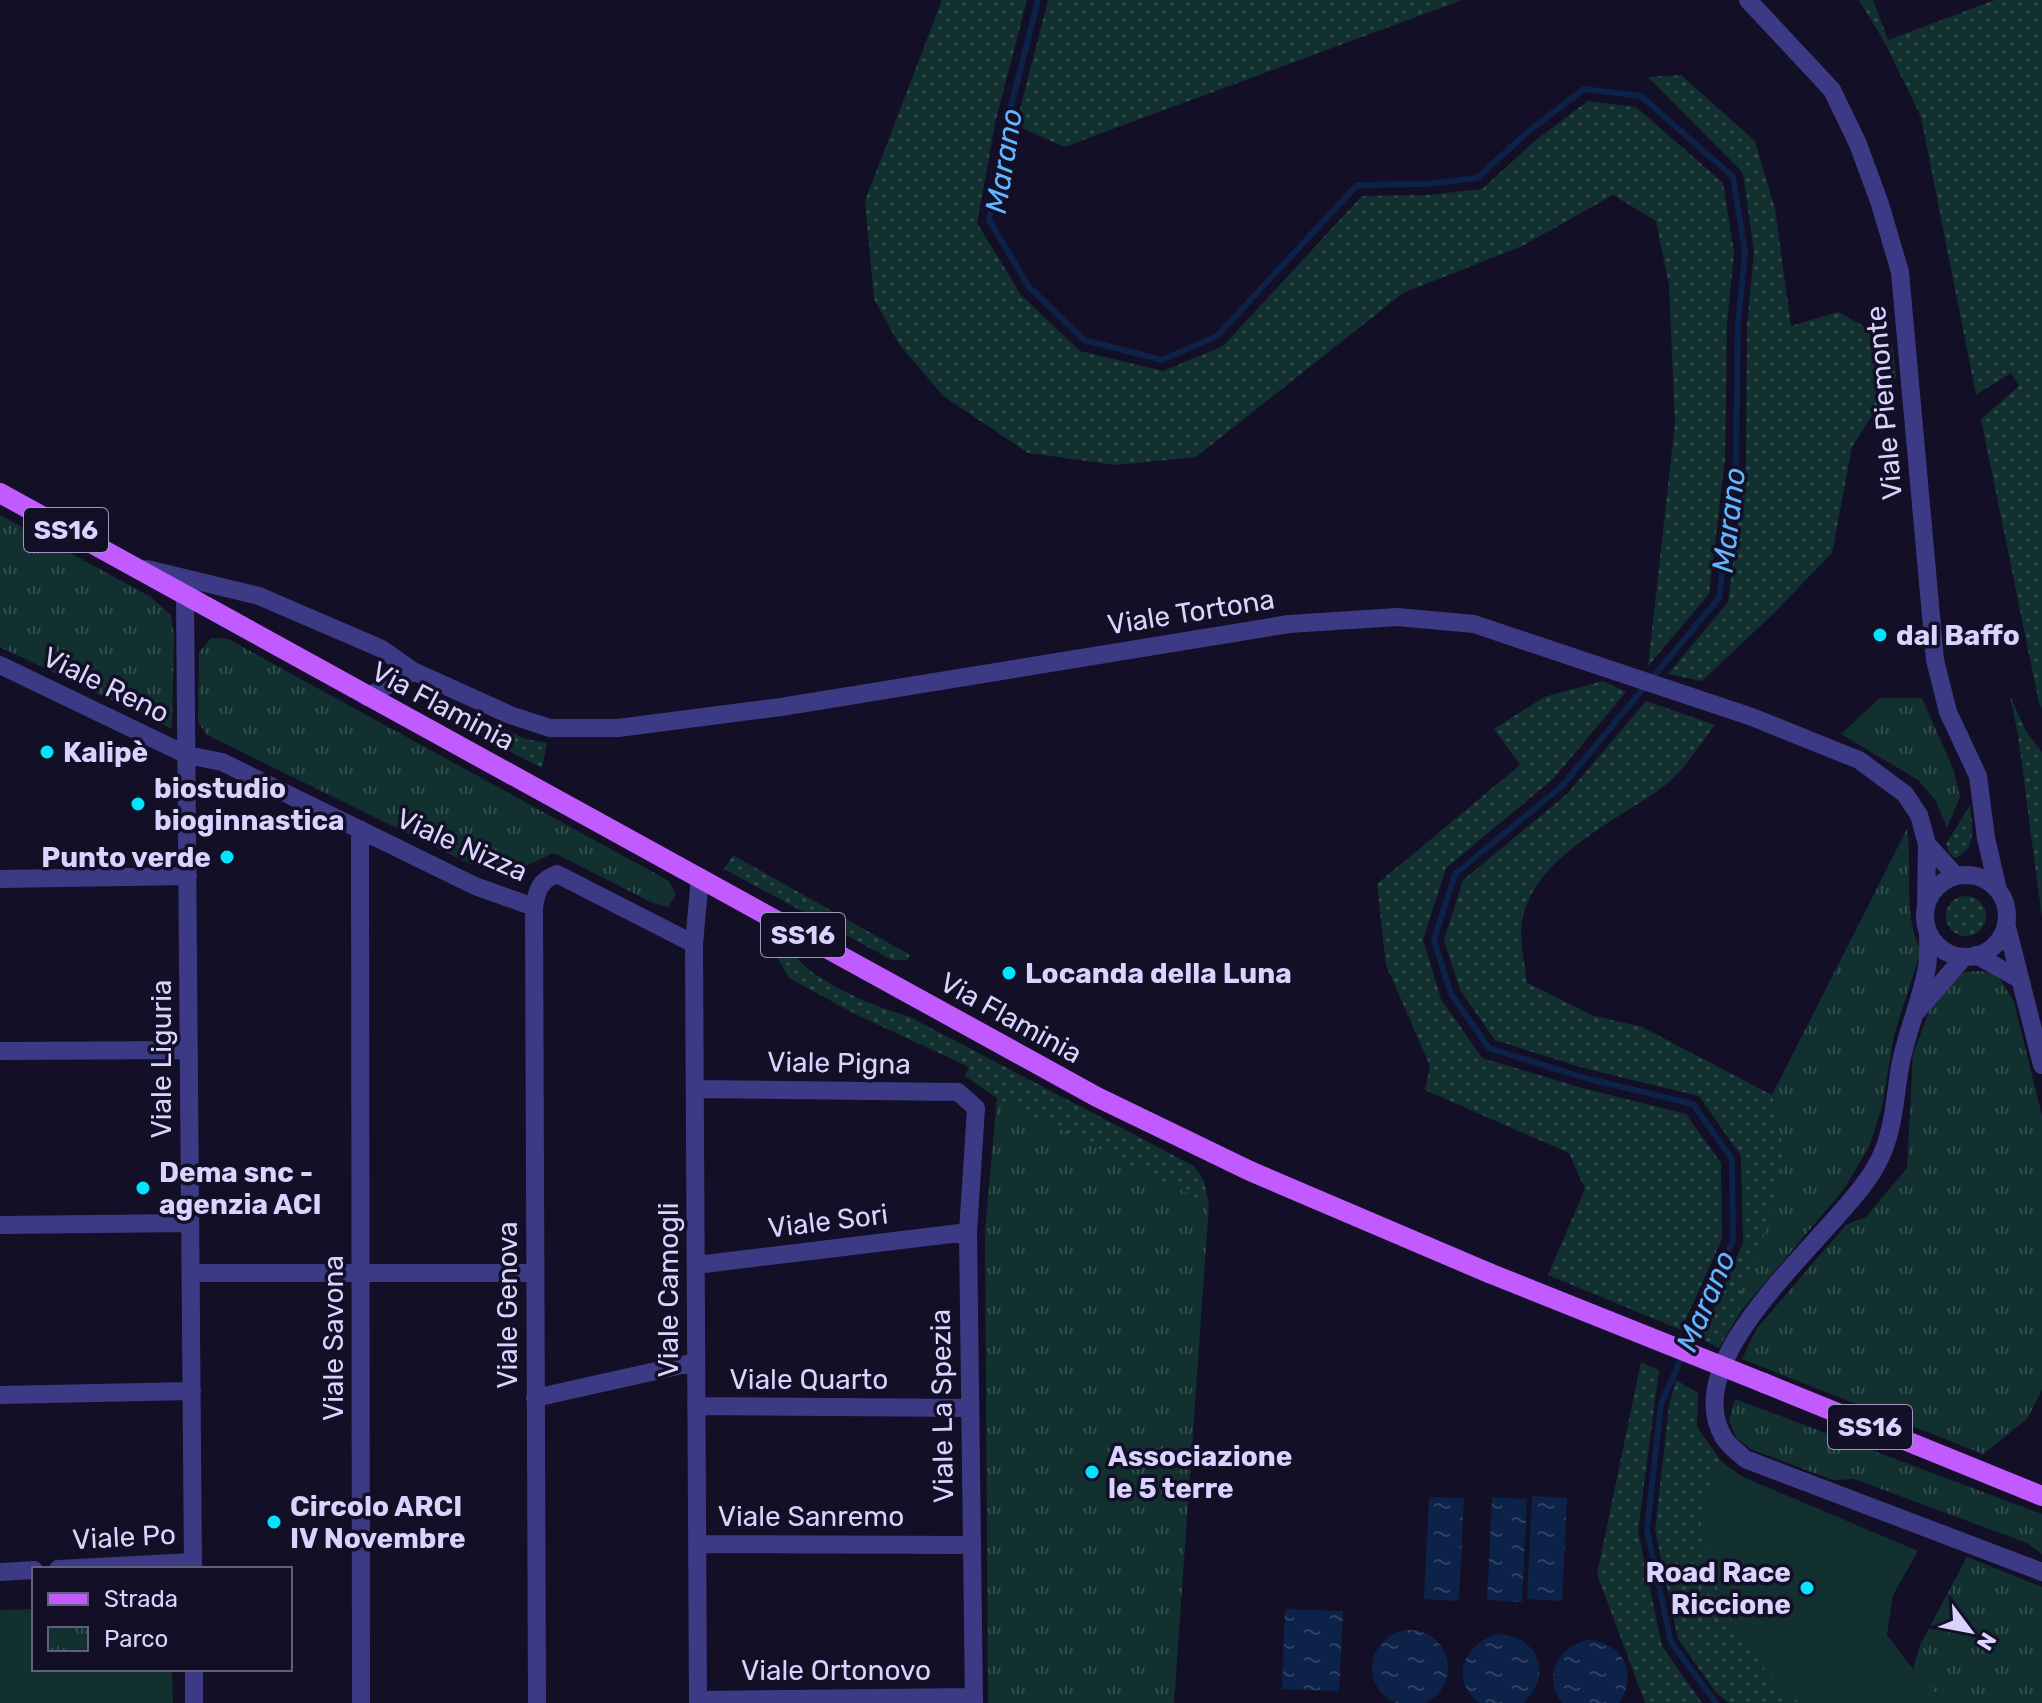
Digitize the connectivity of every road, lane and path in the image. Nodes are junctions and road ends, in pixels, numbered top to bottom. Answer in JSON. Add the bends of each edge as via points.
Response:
{"nodes":[{"id":1,"x":1748,"y":0,"type":"edge"},
{"id":2,"x":0,"y":493,"type":"edge"},
{"id":3,"x":132,"y":566,"type":"junction"},
{"id":4,"x":185,"y":596,"type":"junction"},
{"id":5,"x":0,"y":665,"type":"edge"},
{"id":6,"x":413,"y":671,"type":"junction"},
{"id":7,"x":367,"y":697,"type":"junction"},
{"id":8,"x":187,"y":755,"type":"junction"},
{"id":9,"x":360,"y":829,"type":"junction"},
{"id":10,"x":1986,"y":838,"type":"junction"},
{"id":11,"x":1927,"y":844,"type":"junction"},
{"id":12,"x":1962,"y":875,"type":"junction"},
{"id":13,"x":188,"y":876,"type":"junction"},
{"id":14,"x":700,"y":877,"type":"junction"},
{"id":15,"x":0,"y":879,"type":"edge"},
{"id":16,"x":1998,"y":890,"type":"junction"},
{"id":17,"x":534,"y":907,"type":"junction"},
{"id":18,"x":1926,"y":908,"type":"junction"},
{"id":19,"x":2006,"y":923,"type":"junction"},
{"id":20,"x":1928,"y":931,"type":"junction"},
{"id":21,"x":694,"y":944,"type":"junction"},
{"id":22,"x":1970,"y":956,"type":"junction"},
{"id":23,"x":2019,"y":979,"type":"junction"},
{"id":24,"x":1916,"y":1012,"type":"junction"},
{"id":25,"x":189,"y":1050,"type":"junction"},
{"id":26,"x":0,"y":1051,"type":"edge"},
{"id":27,"x":2042,"y":1065,"type":"edge"},
{"id":28,"x":695,"y":1089,"type":"junction"},
{"id":29,"x":976,"y":1108,"type":"joint"},
{"id":30,"x":190,"y":1223,"type":"junction"},
{"id":31,"x":0,"y":1225,"type":"edge"},
{"id":32,"x":968,"y":1232,"type":"junction"},
{"id":33,"x":696,"y":1265,"type":"junction"},
{"id":34,"x":191,"y":1273,"type":"junction"},
{"id":35,"x":360,"y":1273,"type":"junction"},
{"id":36,"x":535,"y":1273,"type":"junction"},
{"id":37,"x":696,"y":1362,"type":"junction"},
{"id":38,"x":192,"y":1391,"type":"junction"},
{"id":39,"x":0,"y":1395,"type":"edge"},
{"id":40,"x":535,"y":1398,"type":"junction"},
{"id":41,"x":696,"y":1406,"type":"junction"},
{"id":42,"x":970,"y":1408,"type":"junction"},
{"id":43,"x":2042,"y":1496,"type":"edge"},
{"id":44,"x":697,"y":1544,"type":"junction"},
{"id":45,"x":972,"y":1545,"type":"junction"},
{"id":46,"x":193,"y":1565,"type":"edge"},
{"id":47,"x":126,"y":1567,"type":"edge"},
{"id":48,"x":32,"y":1570,"type":"edge"},
{"id":49,"x":0,"y":1572,"type":"edge"},
{"id":50,"x":2042,"y":1572,"type":"edge"},
{"id":51,"x":194,"y":1671,"type":"edge"},
{"id":52,"x":974,"y":1700,"type":"edge"},
{"id":53,"x":698,"y":1701,"type":"edge"},
{"id":54,"x":194,"y":1703,"type":"edge"},
{"id":55,"x":361,"y":1703,"type":"edge"},
{"id":56,"x":537,"y":1703,"type":"edge"}],
"edges":[{"from":1,"to":10,"type":"street","name":"Viale Piemonte","via":[[1832,90],[1858,144],[1900,272],[1935,660],[1948,712],[1978,776]]},
{"from":2,"to":3,"type":"main road","name":"Via Flaminia","number":"SS16"},
{"from":3,"to":4,"type":"main road","name":"Via Flaminia","number":"SS16"},
{"from":3,"to":6,"type":"street","name":"Viale Tortona","via":[[259,596],[382,649]]},
{"from":4,"to":7,"type":"main road","name":"Via Flaminia","number":"SS16"},
{"from":4,"to":8,"type":"street","name":"Viale Liguria"},
{"from":5,"to":8,"type":"street","name":"Viale Reno"},
{"from":6,"to":7,"type":"street"},
{"from":6,"to":11,"type":"street","name":"Viale Tortona","via":[[550,728],[618,728],[781,707],[1289,624],[1397,617],[1474,624],[1752,717],[1859,760],[1905,794],[1919,815]]},
{"from":7,"to":14,"type":"main road","name":"Via Flaminia","number":"SS16"},
{"from":8,"to":9,"type":"street","name":"Viale Nizza","via":[[222,762]]},
{"from":8,"to":13,"type":"street","name":"Viale Liguria"},
{"from":9,"to":17,"type":"street","name":"Viale Nizza","via":[[475,886]]},
{"from":9,"to":35,"type":"street","name":"Viale Savona"},
{"from":10,"to":12,"type":"street"},
{"from":10,"to":16,"type":"street","name":"Viale Piemonte"},
{"from":11,"to":12,"type":"street","name":"Viale Tortona"},
{"from":11,"to":18,"type":"street","name":"Viale Tortona"},
{"from":12,"to":16,"type":"street","via":[[1990,882]]},
{"from":12,"to":18,"type":"street","via":[[1937,887]]},
{"from":13,"to":15,"type":"street"},
{"from":13,"to":25,"type":"street","name":"Viale Liguria"},
{"from":14,"to":21,"type":"street","name":"Viale Camogli"},
{"from":14,"to":43,"type":"main road","name":"Via Flaminia","number":"SS16","bridge":true,"via":[[1097,1097],[1250,1171]]},
{"from":16,"to":19,"type":"street"},
{"from":17,"to":21,"type":"street","name":"Viale Nizza","via":[[544,879],[557,874]]},
{"from":17,"to":36,"type":"street","name":"Viale Genova"},
{"from":18,"to":20,"type":"street"},
{"from":19,"to":22,"type":"street","via":[[1996,944]]},
{"from":19,"to":23,"type":"street"},
{"from":20,"to":22,"type":"street","via":[[1942,949]]},
{"from":20,"to":24,"type":"street","via":[[1928,964]]},
{"from":21,"to":28,"type":"street","name":"Viale Camogli"},
{"from":22,"to":23,"type":"street"},
{"from":22,"to":24,"type":"street"},
{"from":23,"to":27,"type":"street"},
{"from":24,"to":50,"type":"street","via":[[1900,1065],[1890,1136],[1875,1167],[1741,1329],[1718,1377],[1714,1408],[1724,1438],[1745,1459]]},
{"from":25,"to":26,"type":"street"},
{"from":25,"to":30,"type":"street","name":"Viale Liguria"},
{"from":28,"to":29,"type":"street","name":"Viale Pigna","via":[[958,1092]]},
{"from":28,"to":33,"type":"street","name":"Viale Camogli"},
{"from":29,"to":32,"type":"street","name":"Viale La Spezia"},
{"from":30,"to":31,"type":"street"},
{"from":30,"to":34,"type":"street","name":"Viale Liguria"},
{"from":32,"to":33,"type":"street","name":"Viale Sori"},
{"from":32,"to":42,"type":"street","name":"Viale La Spezia"},
{"from":33,"to":37,"type":"street","name":"Viale Camogli"},
{"from":34,"to":35,"type":"street"},
{"from":34,"to":38,"type":"street","name":"Viale Liguria"},
{"from":35,"to":36,"type":"street"},
{"from":35,"to":55,"type":"street","name":"Viale Savona"},
{"from":36,"to":40,"type":"street","name":"Viale Genova"},
{"from":37,"to":40,"type":"street"},
{"from":37,"to":41,"type":"street","name":"Viale Camogli"},
{"from":38,"to":39,"type":"street"},
{"from":38,"to":46,"type":"street","name":"Viale Liguria"},
{"from":40,"to":56,"type":"street","name":"Viale Genova"},
{"from":41,"to":42,"type":"street","name":"Viale Quarto"},
{"from":41,"to":44,"type":"street","name":"Viale Camogli"},
{"from":42,"to":45,"type":"street","name":"Viale La Spezia"},
{"from":44,"to":45,"type":"street","name":"Viale Sanremo"},
{"from":44,"to":53,"type":"street","name":"Viale Camogli"},
{"from":45,"to":52,"type":"street","name":"Viale La Spezia"},
{"from":46,"to":47,"type":"street","name":"Viale Po"},
{"from":48,"to":49,"type":"street","name":"Viale Po"},
{"from":51,"to":54,"type":"street"},
{"from":52,"to":53,"type":"street","name":"Viale Ortonovo"}]}
